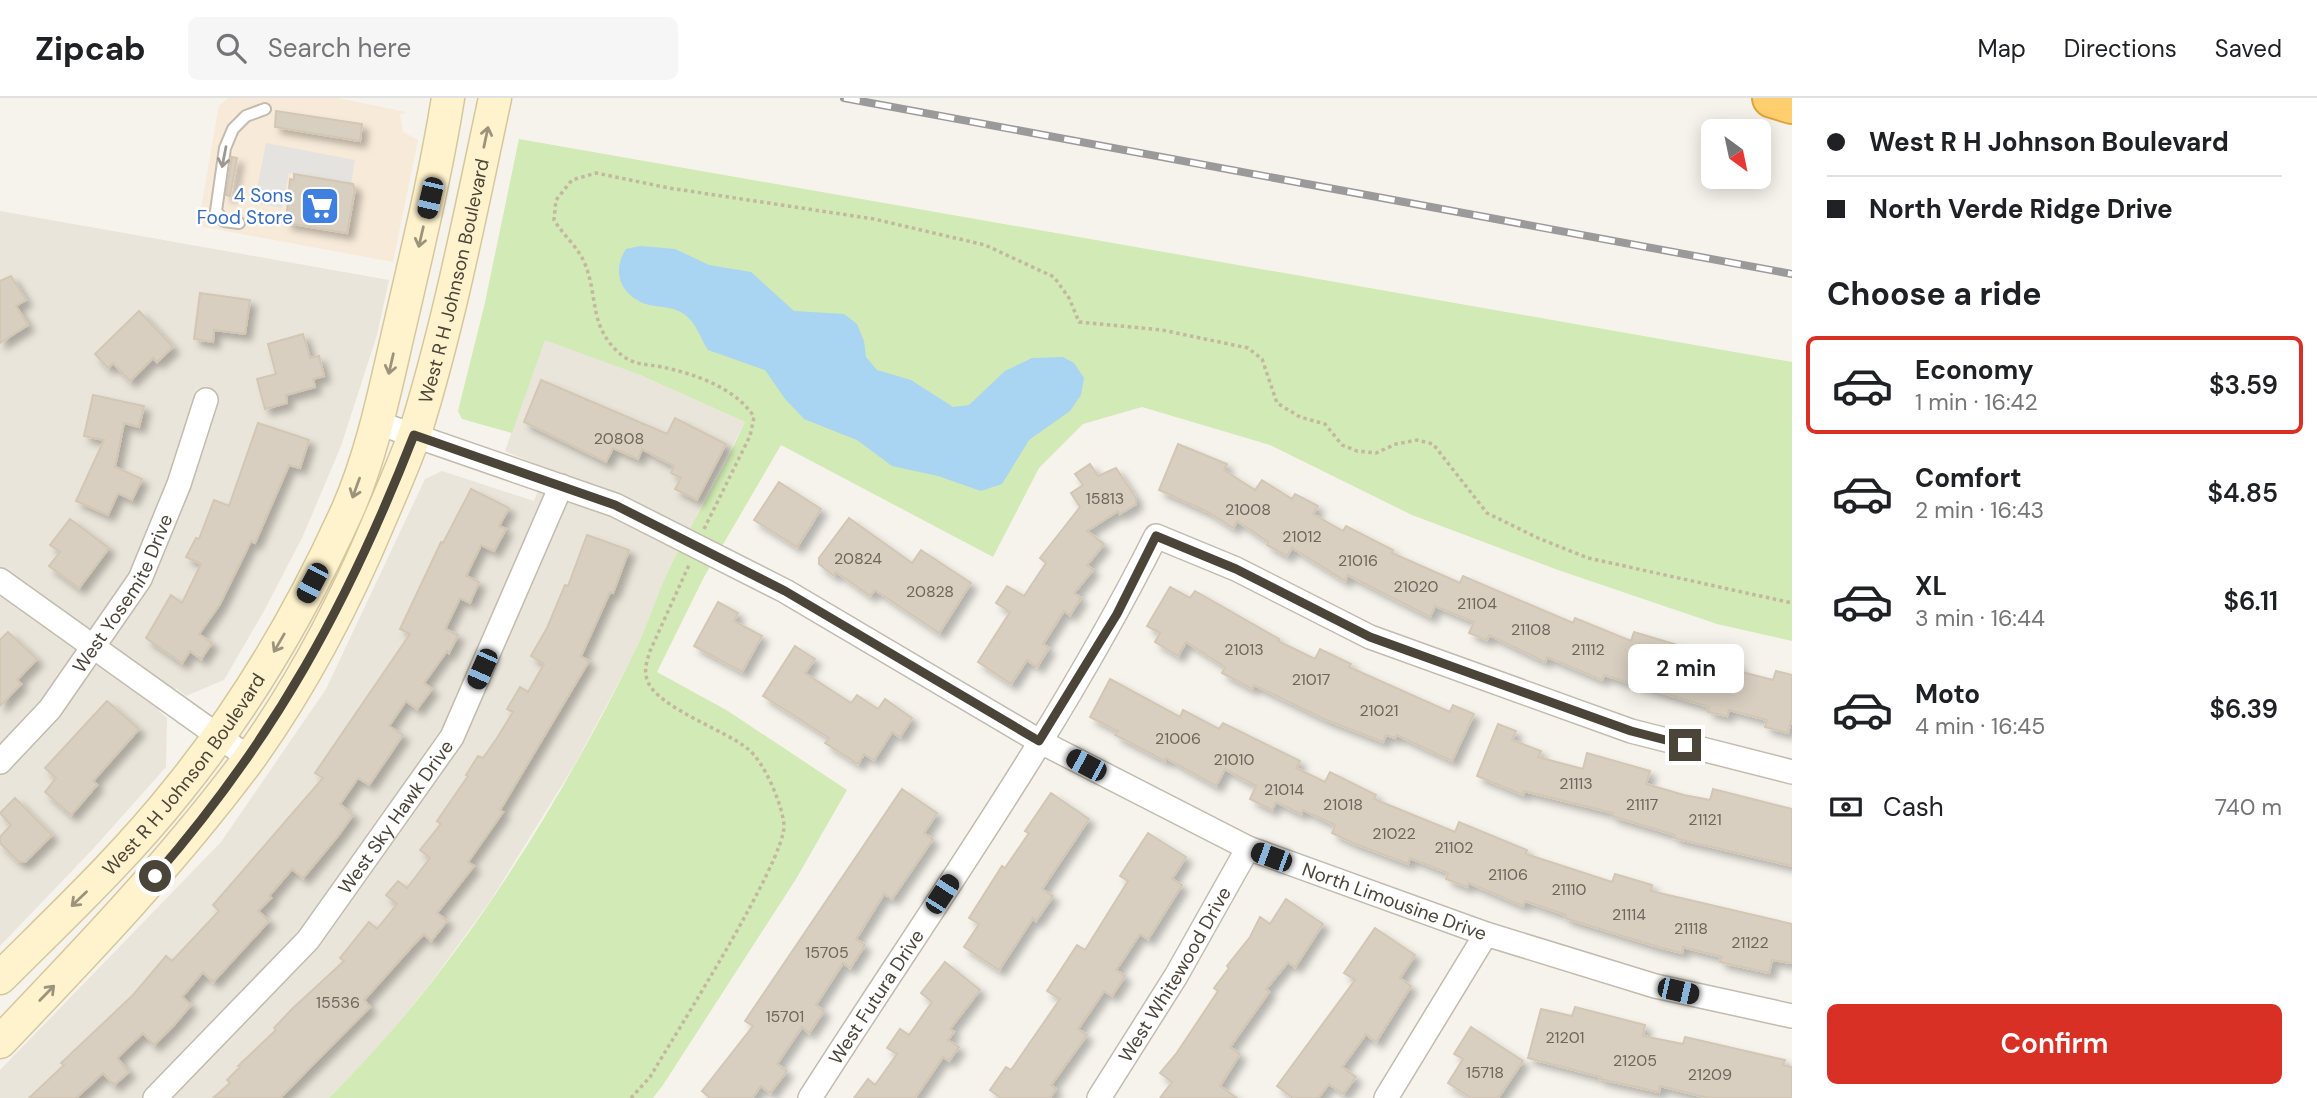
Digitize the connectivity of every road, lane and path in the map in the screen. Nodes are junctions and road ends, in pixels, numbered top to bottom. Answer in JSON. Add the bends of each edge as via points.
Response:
{"nodes":[{"id":1,"x":448,"y":98,"type":"edge"},
{"id":2,"x":495,"y":98,"type":"edge"},
{"id":3,"x":1772,"y":98,"type":"edge"},
{"id":4,"x":1792,"y":104,"type":"edge"},
{"id":5,"x":265,"y":109,"type":"dead end"},
{"id":6,"x":436,"y":166,"type":"junction"},
{"id":7,"x":478,"y":176,"type":"junction"},
{"id":8,"x":239,"y":223,"type":"dead end"},
{"id":9,"x":205,"y":400,"type":"dead end"},
{"id":10,"x":378,"y":423,"type":"junction"},
{"id":11,"x":414,"y":435,"type":"junction"},
{"id":12,"x":561,"y":486,"type":"junction"},
{"id":13,"x":696,"y":547,"type":"junction"},
{"id":14,"x":0,"y":580,"type":"edge"},
{"id":15,"x":1792,"y":603,"type":"edge"},
{"id":16,"x":95,"y":645,"type":"junction"},
{"id":17,"x":219,"y":736,"type":"junction"},
{"id":18,"x":1039,"y":741,"type":"junction"},
{"id":19,"x":250,"y":758,"type":"junction"},
{"id":20,"x":0,"y":762,"type":"edge"},
{"id":21,"x":1792,"y":772,"type":"edge"},
{"id":22,"x":1248,"y":848,"type":"junction"},
{"id":23,"x":1486,"y":934,"type":"junction"},
{"id":24,"x":0,"y":978,"type":"edge"},
{"id":25,"x":1792,"y":1016,"type":"edge"},
{"id":26,"x":0,"y":1042,"type":"edge"},
{"id":27,"x":155,"y":1098,"type":"edge"},
{"id":28,"x":631,"y":1098,"type":"edge"},
{"id":29,"x":810,"y":1098,"type":"edge"},
{"id":30,"x":1099,"y":1098,"type":"edge"},
{"id":31,"x":1386,"y":1098,"type":"edge"}],
"edges":[{"from":1,"to":6,"type":"main road","name":"West R H Johnson Boulevard"},
{"from":7,"to":2,"type":"main road","name":"West R H Johnson Boulevard","one_way":true},
{"from":3,"to":4,"type":"highway"},
{"from":5,"to":8,"type":"lane","one_way":true,"via":[[239,122],[225,148],[216,211],[224,221]]},
{"from":6,"to":7,"type":"main road"},
{"from":6,"to":10,"type":"main road","name":"West R H Johnson Boulevard","one_way":true},
{"from":7,"to":11,"type":"main road","name":"West R H Johnson Boulevard","via":[[449,310]]},
{"from":9,"to":16,"type":"street","name":"West Yosemite Drive","via":[[178,484],[139,579]]},
{"from":10,"to":11,"type":"street","name":"North Limousine Drive"},
{"from":10,"to":17,"type":"main road","name":"West R H Johnson Boulevard","one_way":true,"via":[[348,508],[312,583],[279,645]]},
{"from":11,"to":12,"type":"street","name":"North Limousine Drive"},
{"from":11,"to":19,"type":"main road","name":"West R H Johnson Boulevard","via":[[341,606]]},
{"from":12,"to":13,"type":"street","name":"North Limousine Drive","via":[[615,505]]},
{"from":12,"to":27,"type":"street","name":"West Sky Hawk Drive","via":[[452,737],[308,940]]},
{"from":13,"to":15,"type":"path","via":[[750,436],[754,417],[744,402],[712,384],[679,371],[637,365],[618,353],[604,335],[594,314],[586,267],[554,220],[556,200],[572,180],[596,173],[874,219],[985,246],[1054,277],[1079,322],[1162,330],[1248,348],[1262,359],[1277,403],[1300,417],[1325,424],[1342,445],[1376,453],[1417,440],[1433,444],[1487,513],[1538,538],[1588,558]]},
{"from":13,"to":18,"type":"street","name":"North Limousine Drive","via":[[785,591]]},
{"from":13,"to":28,"type":"path","via":[[650,651],[647,681],[664,699],[748,748],[763,765],[784,825],[777,853],[758,891],[650,1077]]},
{"from":14,"to":16,"type":"street"},
{"from":16,"to":17,"type":"street"},
{"from":16,"to":20,"type":"street","name":"West Yosemite Drive","via":[[50,709]]},
{"from":17,"to":19,"type":"street"},
{"from":17,"to":24,"type":"main road","name":"West R H Johnson Boulevard","one_way":true,"via":[[139,837]]},
{"from":18,"to":21,"type":"street","name":"West Futura Drive","via":[[1117,614],[1156,536],[1236,569],[1370,637],[1631,731]]},
{"from":18,"to":22,"type":"street","name":"North Limousine Drive"},
{"from":18,"to":29,"type":"street","name":"West Futura Drive"},
{"from":26,"to":19,"type":"main road","name":"West R H Johnson Boulevard","one_way":true,"via":[[116,922]]},
{"from":22,"to":23,"type":"street","name":"North Limousine Drive"},
{"from":22,"to":30,"type":"street","name":"West Whitewood Drive","via":[[1176,976]]},
{"from":23,"to":25,"type":"street","name":"North Limousine Drive","via":[[1655,986]]},
{"from":23,"to":31,"type":"street"}]}
